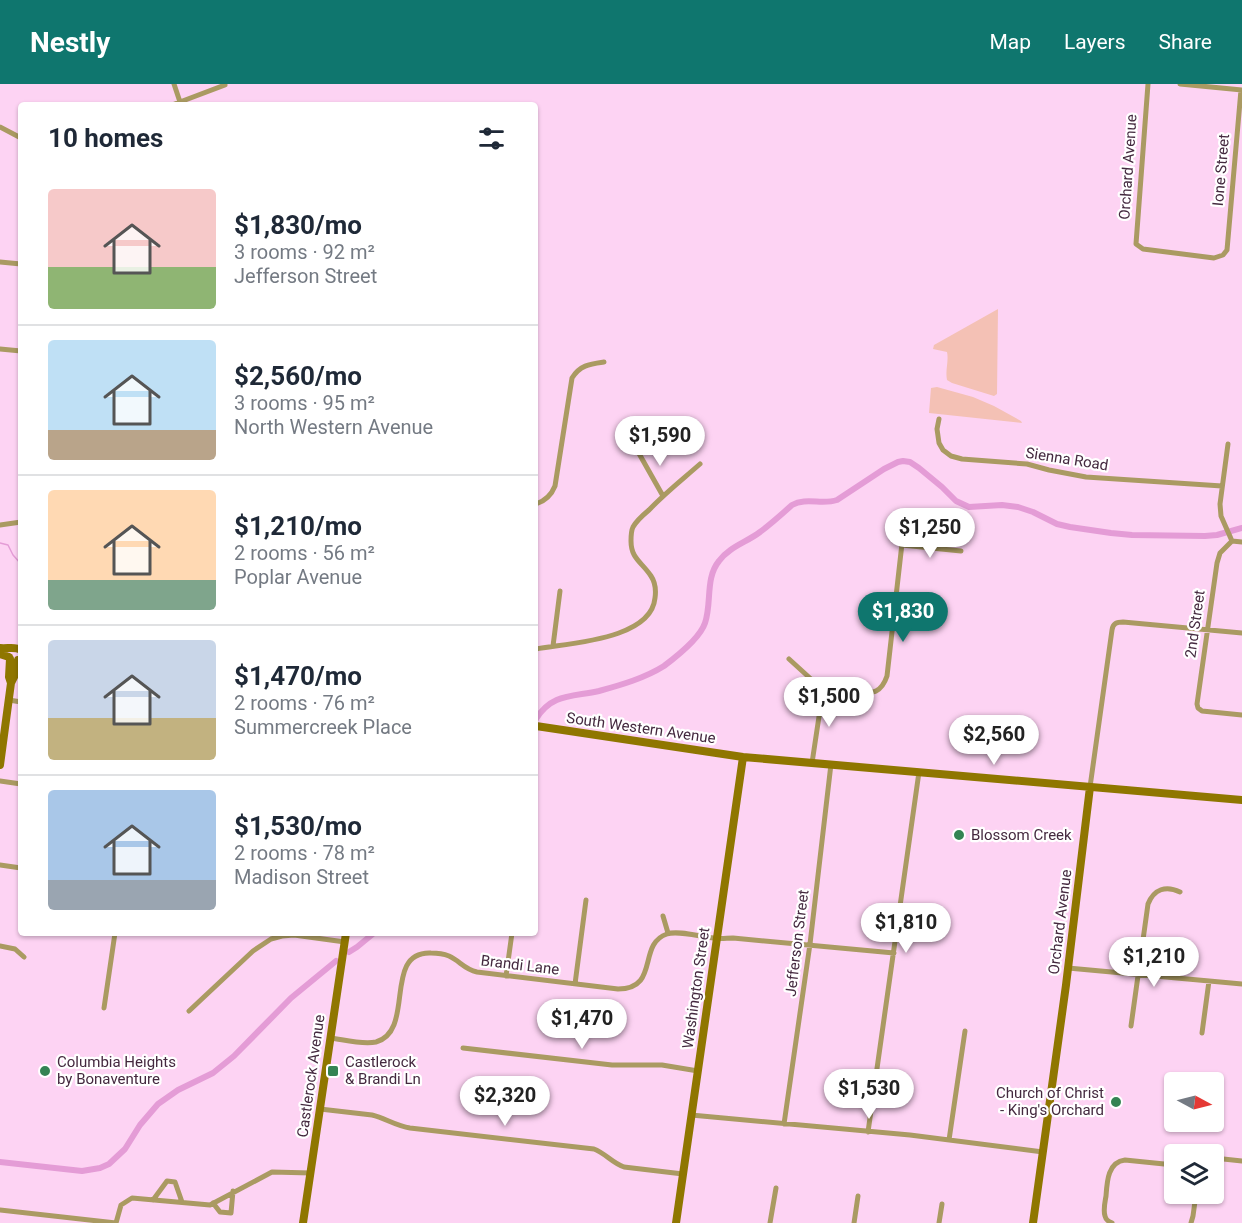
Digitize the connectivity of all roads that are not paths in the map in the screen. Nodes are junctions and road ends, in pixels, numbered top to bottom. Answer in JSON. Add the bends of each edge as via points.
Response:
{"nodes":[{"id":1,"x":174,"y":84,"type":"edge"},
{"id":2,"x":1148,"y":84,"type":"edge"},
{"id":3,"x":1180,"y":84,"type":"edge"},
{"id":4,"x":225,"y":85,"type":"edge"},
{"id":5,"x":1241,"y":90,"type":"edge"},
{"id":6,"x":180,"y":102,"type":"edge"},
{"id":7,"x":182,"y":102,"type":"edge"},
{"id":8,"x":0,"y":127,"type":"edge"},
{"id":9,"x":18,"y":136,"type":"edge"},
{"id":10,"x":1226,"y":252,"type":"joint"},
{"id":11,"x":0,"y":262,"type":"edge"},
{"id":12,"x":18,"y":264,"type":"edge"},
{"id":13,"x":0,"y":349,"type":"edge"},
{"id":14,"x":18,"y":351,"type":"edge"},
{"id":15,"x":604,"y":362,"type":"dead end"},
{"id":16,"x":939,"y":419,"type":"dead end"},
{"id":17,"x":1228,"y":444,"type":"dead end"},
{"id":18,"x":637,"y":450,"type":"dead end"},
{"id":19,"x":700,"y":464,"type":"dead end"},
{"id":20,"x":1222,"y":486,"type":"junction"},
{"id":21,"x":663,"y":496,"type":"junction"},
{"id":22,"x":538,"y":503,"type":"edge"},
{"id":23,"x":905,"y":517,"type":"dead end"},
{"id":24,"x":18,"y":522,"type":"edge"},
{"id":25,"x":0,"y":525,"type":"edge"},
{"id":26,"x":1232,"y":541,"type":"junction"},
{"id":27,"x":1242,"y":542,"type":"edge"},
{"id":28,"x":902,"y":545,"type":"junction"},
{"id":29,"x":961,"y":551,"type":"dead end"},
{"id":30,"x":560,"y":591,"type":"dead end"},
{"id":31,"x":1207,"y":629,"type":"junction"},
{"id":32,"x":1242,"y":633,"type":"edge"},
{"id":33,"x":553,"y":646,"type":"junction"},
{"id":34,"x":0,"y":648,"type":"edge"},
{"id":35,"x":538,"y":649,"type":"edge"},
{"id":36,"x":16,"y":655,"type":"edge"},
{"id":37,"x":789,"y":658,"type":"dead end"},
{"id":38,"x":822,"y":690,"type":"junction"},
{"id":39,"x":9,"y":700,"type":"junction"},
{"id":40,"x":18,"y":702,"type":"edge"},
{"id":41,"x":1242,"y":715,"type":"edge"},
{"id":42,"x":538,"y":726,"type":"edge"},
{"id":43,"x":743,"y":757,"type":"junction"},
{"id":44,"x":812,"y":763,"type":"junction"},
{"id":45,"x":0,"y":765,"type":"edge"},
{"id":46,"x":831,"y":765,"type":"junction"},
{"id":47,"x":919,"y":772,"type":"junction"},
{"id":48,"x":0,"y":781,"type":"edge"},
{"id":49,"x":18,"y":784,"type":"edge"},
{"id":50,"x":1090,"y":787,"type":"junction"},
{"id":51,"x":1242,"y":800,"type":"edge"},
{"id":52,"x":0,"y":865,"type":"edge"},
{"id":53,"x":18,"y":868,"type":"edge"},
{"id":54,"x":1180,"y":892,"type":"dead end"},
{"id":55,"x":586,"y":900,"type":"dead end"},
{"id":56,"x":663,"y":916,"type":"dead end"},
{"id":57,"x":668,"y":933,"type":"junction"},
{"id":58,"x":115,"y":936,"type":"edge"},
{"id":59,"x":282,"y":936,"type":"edge"},
{"id":60,"x":307,"y":936,"type":"edge"},
{"id":61,"x":346,"y":936,"type":"edge"},
{"id":62,"x":512,"y":936,"type":"edge"},
{"id":63,"x":717,"y":939,"type":"junction"},
{"id":64,"x":345,"y":942,"type":"junction"},
{"id":65,"x":810,"y":944,"type":"junction"},
{"id":66,"x":0,"y":946,"type":"edge"},
{"id":67,"x":894,"y":953,"type":"junction"},
{"id":68,"x":24,"y":957,"type":"dead end"},
{"id":69,"x":1068,"y":968,"type":"junction"},
{"id":70,"x":1138,"y":975,"type":"junction"},
{"id":71,"x":506,"y":976,"type":"junction"},
{"id":72,"x":1209,"y":981,"type":"junction"},
{"id":73,"x":575,"y":984,"type":"junction"},
{"id":74,"x":1242,"y":984,"type":"edge"},
{"id":75,"x":104,"y":1008,"type":"dead end"},
{"id":76,"x":189,"y":1011,"type":"dead end"},
{"id":77,"x":1131,"y":1026,"type":"dead end"},
{"id":78,"x":965,"y":1031,"type":"dead end"},
{"id":79,"x":1202,"y":1032,"type":"dead end"},
{"id":80,"x":331,"y":1038,"type":"junction"},
{"id":81,"x":464,"y":1048,"type":"dead end"},
{"id":82,"x":698,"y":1071,"type":"junction"},
{"id":83,"x":320,"y":1109,"type":"junction"},
{"id":84,"x":692,"y":1115,"type":"junction"},
{"id":85,"x":784,"y":1124,"type":"junction"},
{"id":86,"x":867,"y":1132,"type":"junction"},
{"id":87,"x":949,"y":1140,"type":"junction"},
{"id":88,"x":1043,"y":1152,"type":"junction"},
{"id":89,"x":1224,"y":1159,"type":"edge"},
{"id":90,"x":1242,"y":1161,"type":"edge"},
{"id":91,"x":1164,"y":1164,"type":"edge"},
{"id":92,"x":311,"y":1173,"type":"junction"},
{"id":93,"x":683,"y":1174,"type":"junction"},
{"id":94,"x":776,"y":1188,"type":"dead end"},
{"id":95,"x":233,"y":1191,"type":"junction"},
{"id":96,"x":858,"y":1196,"type":"dead end"},
{"id":97,"x":153,"y":1200,"type":"junction"},
{"id":98,"x":182,"y":1202,"type":"junction"},
{"id":99,"x":213,"y":1203,"type":"junction"},
{"id":100,"x":942,"y":1204,"type":"dead end"},
{"id":101,"x":1195,"y":1204,"type":"edge"},
{"id":102,"x":0,"y":1210,"type":"edge"},
{"id":103,"x":116,"y":1223,"type":"edge"},
{"id":104,"x":303,"y":1223,"type":"edge"},
{"id":105,"x":676,"y":1223,"type":"edge"},
{"id":106,"x":771,"y":1223,"type":"edge"},
{"id":107,"x":854,"y":1223,"type":"edge"},
{"id":108,"x":939,"y":1223,"type":"edge"},
{"id":109,"x":1034,"y":1223,"type":"edge"},
{"id":110,"x":1112,"y":1223,"type":"edge"},
{"id":111,"x":1191,"y":1223,"type":"edge"}],
"edges":[{"from":1,"to":6,"type":"street"},
{"from":2,"to":10,"type":"street","name":"Orchard Avenue","via":[[1138,246],[1214,258]]},
{"from":3,"to":5,"type":"street"},
{"from":4,"to":7,"type":"street"},
{"from":5,"to":10,"type":"street","name":"Ione Street"},
{"from":8,"to":9,"type":"street"},
{"from":11,"to":12,"type":"street"},
{"from":13,"to":14,"type":"street"},
{"from":15,"to":22,"type":"street","via":[[586,365],[572,378],[555,486]]},
{"from":16,"to":20,"type":"street","name":"Sienna Road","via":[[937,429],[943,450],[962,459],[1027,464],[1086,477]]},
{"from":17,"to":20,"type":"street"},
{"from":18,"to":21,"type":"street"},
{"from":19,"to":21,"type":"street"},
{"from":20,"to":26,"type":"street","via":[[1221,516]]},
{"from":21,"to":33,"type":"street","via":[[636,523],[631,535],[632,552],[654,583],[655,602],[648,616],[607,638]]},
{"from":23,"to":28,"type":"street"},
{"from":24,"to":25,"type":"street"},
{"from":26,"to":27,"type":"street"},
{"from":26,"to":31,"type":"street","name":"2nd Street","via":[[1220,553]]},
{"from":28,"to":29,"type":"street"},
{"from":28,"to":38,"type":"street","via":[[887,676],[882,687],[872,693]]},
{"from":30,"to":33,"type":"street"},
{"from":31,"to":32,"type":"street"},
{"from":31,"to":41,"type":"street","name":"2nd Street","via":[[1198,708]]},
{"from":31,"to":50,"type":"street","name":"Orchard Avenue","via":[[1123,622],[1113,625]]},
{"from":33,"to":35,"type":"street"},
{"from":34,"to":36,"type":"street"},
{"from":36,"to":39,"type":"street"},
{"from":37,"to":38,"type":"street"},
{"from":38,"to":44,"type":"street"},
{"from":39,"to":40,"type":"street"},
{"from":39,"to":45,"type":"street"},
{"from":42,"to":43,"type":"street","name":"South Western Avenue"},
{"from":43,"to":44,"type":"street","name":"South Western Avenue"},
{"from":43,"to":63,"type":"street","name":"Washington Street"},
{"from":44,"to":46,"type":"street","name":"South Western Avenue"},
{"from":46,"to":47,"type":"street","name":"South Western Avenue"},
{"from":46,"to":65,"type":"street","name":"Jefferson Street"},
{"from":47,"to":50,"type":"street","name":"South Western Avenue"},
{"from":47,"to":67,"type":"street"},
{"from":48,"to":49,"type":"street"},
{"from":50,"to":51,"type":"street","name":"South Western Avenue"},
{"from":50,"to":69,"type":"street","name":"Orchard Avenue"},
{"from":52,"to":53,"type":"street"},
{"from":54,"to":70,"type":"street","via":[[1169,888],[1158,891],[1150,900]]},
{"from":55,"to":73,"type":"street"},
{"from":56,"to":57,"type":"street"},
{"from":57,"to":63,"type":"street"},
{"from":57,"to":73,"type":"street","name":"Brandi Lane","via":[[653,946],[644,977],[632,987]]},
{"from":58,"to":75,"type":"street"},
{"from":59,"to":76,"type":"street","via":[[253,951]]},
{"from":60,"to":64,"type":"street"},
{"from":61,"to":64,"type":"street","name":"Castlerock Avenue"},
{"from":62,"to":71,"type":"street"},
{"from":63,"to":65,"type":"street"},
{"from":63,"to":82,"type":"street","name":"Washington Street"},
{"from":64,"to":80,"type":"street","name":"Castlerock Avenue"},
{"from":65,"to":67,"type":"street"},
{"from":65,"to":85,"type":"street","name":"Jefferson Street"},
{"from":66,"to":68,"type":"street","via":[[15,949]]},
{"from":67,"to":86,"type":"street"},
{"from":69,"to":70,"type":"street"},
{"from":69,"to":88,"type":"street","name":"Orchard Avenue"},
{"from":70,"to":72,"type":"street"},
{"from":70,"to":77,"type":"street"},
{"from":71,"to":73,"type":"street","name":"Brandi Lane"},
{"from":71,"to":80,"type":"street","name":"Brandi Lane","via":[[470,971],[444,955],[420,955],[405,969],[390,1034],[371,1043]]},
{"from":72,"to":74,"type":"street"},
{"from":72,"to":79,"type":"street"},
{"from":78,"to":87,"type":"street"},
{"from":80,"to":83,"type":"street","name":"Castlerock Avenue"},
{"from":81,"to":82,"type":"street"},
{"from":82,"to":84,"type":"street","name":"Washington Street"},
{"from":83,"to":92,"type":"street","name":"Castlerock Avenue"},
{"from":83,"to":93,"type":"street","via":[[372,1115],[410,1128],[589,1148],[621,1166]]},
{"from":84,"to":85,"type":"street"},
{"from":84,"to":93,"type":"street","name":"Washington Street"},
{"from":85,"to":86,"type":"street"},
{"from":86,"to":87,"type":"street"},
{"from":87,"to":88,"type":"street"},
{"from":88,"to":109,"type":"street","name":"Orchard Avenue"},
{"from":89,"to":90,"type":"street"},
{"from":91,"to":110,"type":"street","via":[[1121,1160],[1115,1164],[1107,1177],[1104,1208],[1106,1219]]},
{"from":92,"to":95,"type":"street","via":[[272,1172]]},
{"from":92,"to":104,"type":"street","name":"Castlerock Avenue"},
{"from":93,"to":105,"type":"street","name":"Washington Street"},
{"from":94,"to":106,"type":"street"},
{"from":95,"to":99,"type":"street"},
{"from":95,"to":99,"type":"street","via":[[231,1213],[220,1212]]},
{"from":96,"to":107,"type":"street"},
{"from":97,"to":98,"type":"street"},
{"from":97,"to":98,"type":"street","via":[[167,1181],[175,1182]]},
{"from":97,"to":103,"type":"street","via":[[132,1198],[121,1205]]},
{"from":98,"to":99,"type":"street"},
{"from":100,"to":108,"type":"street"},
{"from":101,"to":111,"type":"street"},
{"from":102,"to":103,"type":"street"}]}
